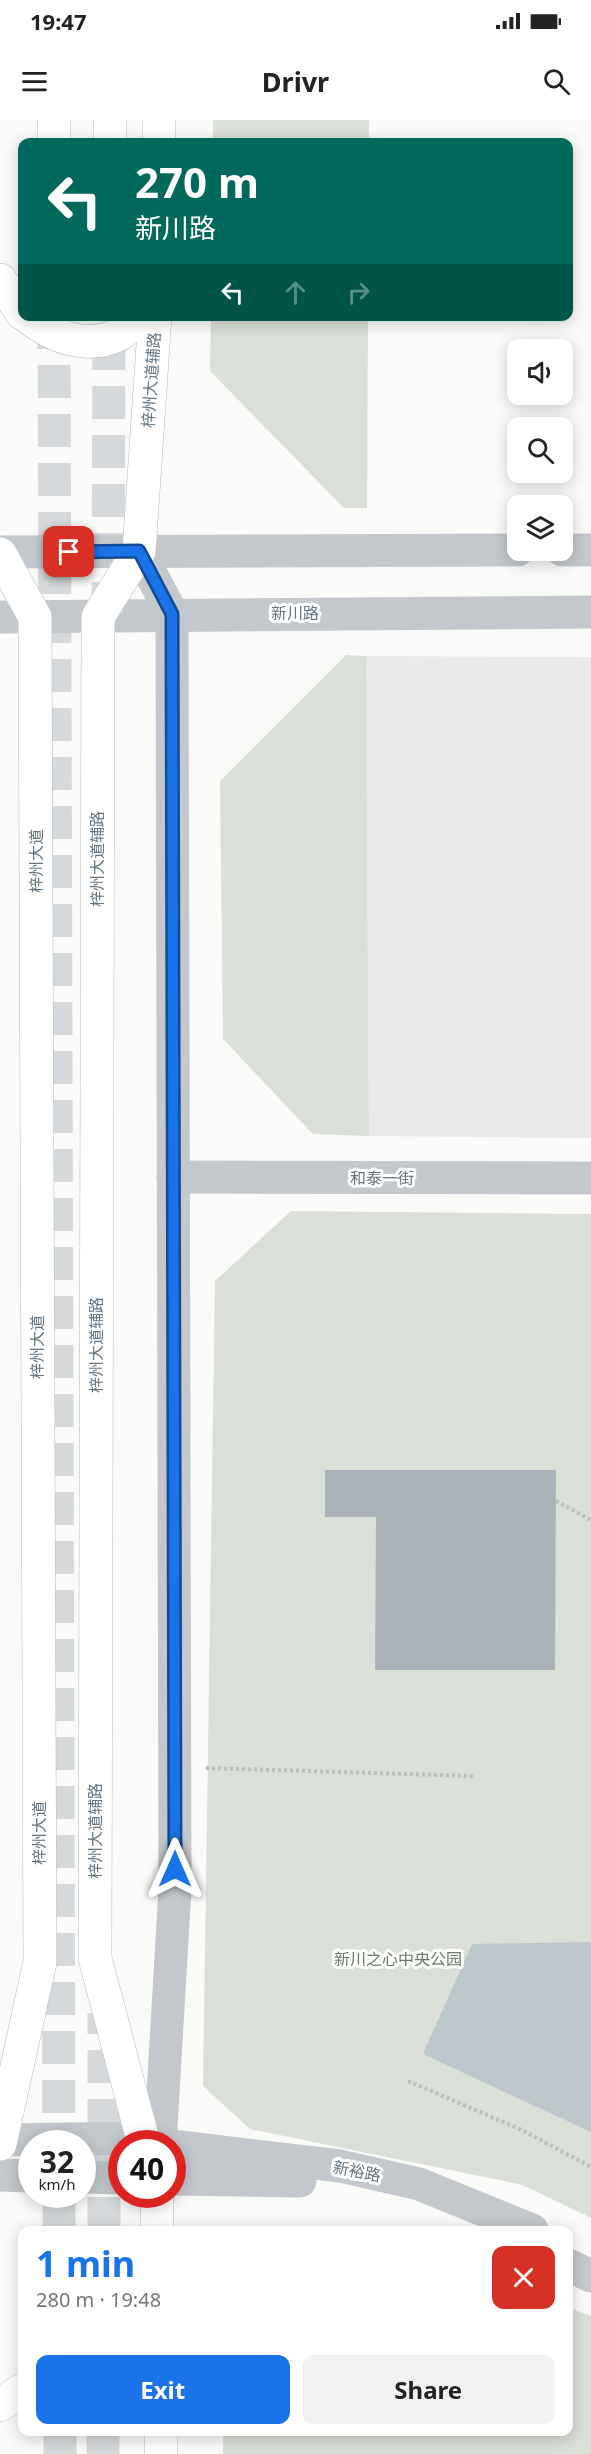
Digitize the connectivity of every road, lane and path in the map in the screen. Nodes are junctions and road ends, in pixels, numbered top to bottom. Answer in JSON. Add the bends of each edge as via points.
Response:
{"nodes":[{"id":1,"x":54,"y":120,"type":"edge"},
{"id":2,"x":110,"y":120,"type":"edge"},
{"id":3,"x":159,"y":120,"type":"edge"},
{"id":4,"x":54,"y":138,"type":"edge"},
{"id":5,"x":110,"y":138,"type":"edge"},
{"id":6,"x":159,"y":138,"type":"edge"},
{"id":7,"x":0,"y":280,"type":"edge"},
{"id":8,"x":18,"y":307,"type":"edge"},
{"id":9,"x":33,"y":321,"type":"edge"},
{"id":10,"x":131,"y":321,"type":"edge"},
{"id":11,"x":155,"y":321,"type":"edge"},
{"id":12,"x":507,"y":550,"type":"edge"},
{"id":13,"x":573,"y":550,"type":"edge"},
{"id":14,"x":591,"y":550,"type":"edge"},
{"id":15,"x":139,"y":551,"type":"junction"},
{"id":16,"x":0,"y":553,"type":"edge"},
{"id":17,"x":591,"y":612,"type":"edge"},
{"id":18,"x":172,"y":614,"type":"junction"},
{"id":19,"x":0,"y":617,"type":"edge"},
{"id":20,"x":35,"y":617,"type":"junction"},
{"id":21,"x":98,"y":617,"type":"junction"},
{"id":22,"x":173,"y":1177,"type":"junction"},
{"id":23,"x":591,"y":1178,"type":"edge"},
{"id":24,"x":556,"y":1501,"type":"dead end"},
{"id":25,"x":591,"y":1520,"type":"edge"},
{"id":26,"x":175,"y":1767,"type":"junction"},
{"id":27,"x":474,"y":1776,"type":"dead end"},
{"id":28,"x":408,"y":2081,"type":"dead end"},
{"id":29,"x":151,"y":2130,"type":"edge"},
{"id":30,"x":156,"y":2130,"type":"edge"},
{"id":31,"x":1,"y":2142,"type":"edge"},
{"id":32,"x":108,"y":2143,"type":"edge"},
{"id":33,"x":186,"y":2147,"type":"edge"},
{"id":34,"x":591,"y":2167,"type":"edge"},
{"id":35,"x":0,"y":2175,"type":"edge"},
{"id":36,"x":18,"y":2176,"type":"edge"},
{"id":37,"x":186,"y":2178,"type":"edge"},
{"id":38,"x":157,"y":2208,"type":"edge"},
{"id":39,"x":158,"y":2226,"type":"edge"},
{"id":40,"x":473,"y":2226,"type":"edge"},
{"id":41,"x":522,"y":2226,"type":"edge"},
{"id":42,"x":573,"y":2249,"type":"edge"},
{"id":43,"x":591,"y":2258,"type":"edge"},
{"id":44,"x":573,"y":2267,"type":"edge"},
{"id":45,"x":591,"y":2276,"type":"edge"},
{"id":46,"x":18,"y":2393,"type":"edge"},
{"id":47,"x":0,"y":2405,"type":"edge"},
{"id":48,"x":161,"y":2436,"type":"edge"},
{"id":49,"x":161,"y":2454,"type":"edge"}],
"edges":[{"from":1,"to":4,"type":"main road"},
{"from":2,"to":5,"type":"main road"},
{"from":3,"to":6,"type":"main road"},
{"from":7,"to":8,"type":"main road"},
{"from":9,"to":10,"type":"main road","via":[[68,340],[90,343],[122,334]]},
{"from":11,"to":15,"type":"main road","name":"梓州大道辅路"},
{"from":12,"to":15,"type":"street"},
{"from":13,"to":14,"type":"street"},
{"from":15,"to":16,"type":"street"},
{"from":15,"to":18,"type":"street"},
{"from":15,"to":21,"type":"main road","name":"梓州大道辅路"},
{"from":16,"to":20,"type":"main road","name":"梓州大道"},
{"from":17,"to":18,"type":"street","name":"新川路"},
{"from":18,"to":21,"type":"street","name":"新川路"},
{"from":18,"to":22,"type":"street"},
{"from":19,"to":20,"type":"street","name":"新川路"},
{"from":20,"to":21,"type":"street","name":"新川路"},
{"from":20,"to":31,"type":"main road","name":"梓州大道","via":[[40,1962]]},
{"from":21,"to":29,"type":"main road","name":"梓州大道辅路","via":[[95,1958]]},
{"from":22,"to":23,"type":"street","name":"和泰一街"},
{"from":22,"to":26,"type":"street"},
{"from":24,"to":25,"type":"path"},
{"from":26,"to":27,"type":"path"},
{"from":26,"to":30,"type":"street","via":[[176,1889]]},
{"from":28,"to":34,"type":"path","via":[[522,2130]]},
{"from":31,"to":32,"type":"street","name":"新裕路"},
{"from":33,"to":41,"type":"street","name":"新裕路","via":[[340,2166],[419,2184]]},
{"from":35,"to":36,"type":"street"},
{"from":37,"to":40,"type":"street","name":"新裕路","via":[[285,2180],[375,2192]]},
{"from":38,"to":39,"type":"main road"},
{"from":42,"to":43,"type":"street"},
{"from":44,"to":45,"type":"street"},
{"from":46,"to":47,"type":"main road"},
{"from":48,"to":49,"type":"main road"}]}
